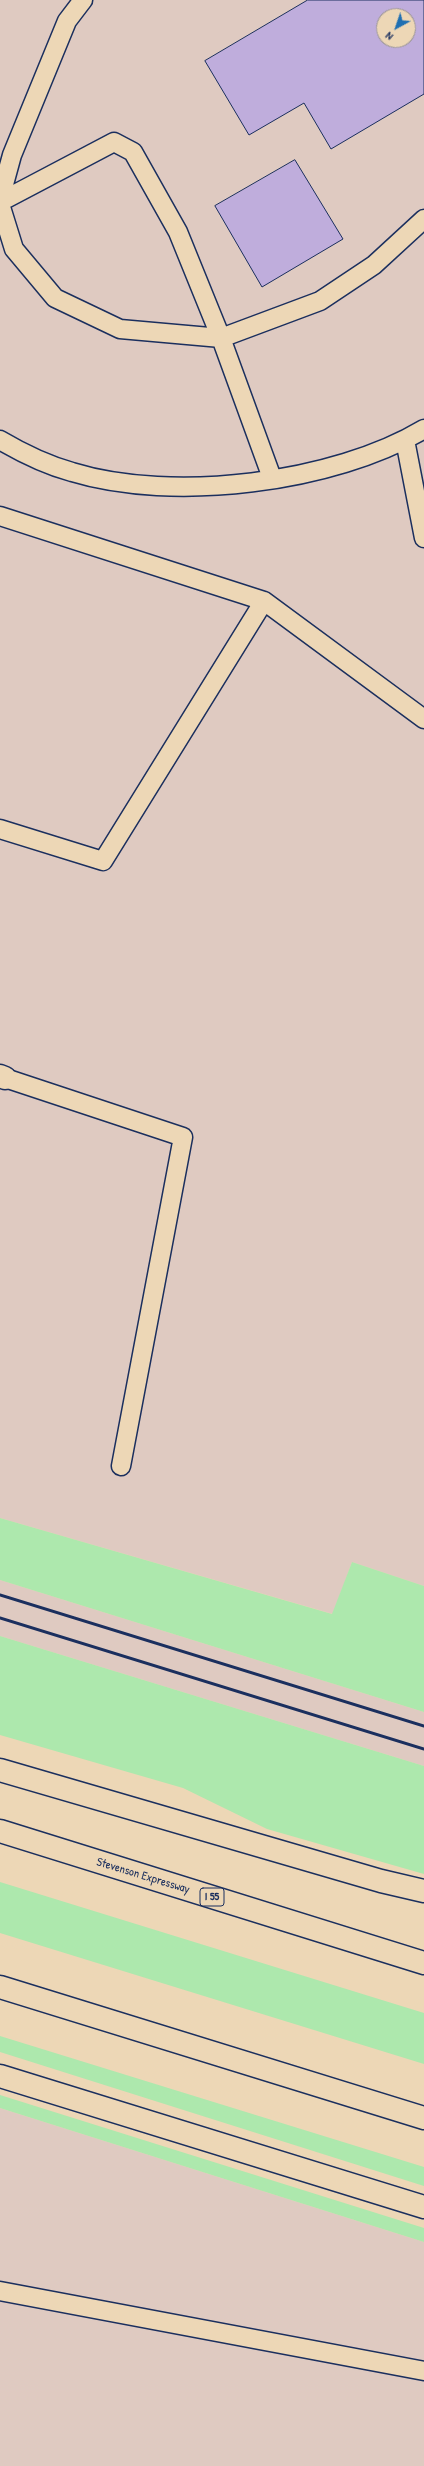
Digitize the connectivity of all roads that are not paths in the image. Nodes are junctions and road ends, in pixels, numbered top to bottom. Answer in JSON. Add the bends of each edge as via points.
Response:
{"nodes":[{"id":1,"x":83,"y":0,"type":"edge"},
{"id":2,"x":0,"y":202,"type":"edge"},
{"id":3,"x":424,"y":219,"type":"edge"},
{"id":4,"x":221,"y":338,"type":"junction"},
{"id":5,"x":424,"y":429,"type":"edge"},
{"id":6,"x":0,"y":440,"type":"edge"},
{"id":7,"x":405,"y":440,"type":"junction"},
{"id":8,"x":272,"y":478,"type":"junction"},
{"id":9,"x":0,"y":516,"type":"edge"},
{"id":10,"x":424,"y":538,"type":"edge"},
{"id":11,"x":264,"y":601,"type":"junction"},
{"id":12,"x":424,"y":719,"type":"edge"},
{"id":13,"x":0,"y":829,"type":"edge"},
{"id":14,"x":3,"y":1077,"type":"edge"},
{"id":15,"x":121,"y":1466,"type":"dead end"},
{"id":16,"x":0,"y":1770,"type":"edge"},
{"id":17,"x":0,"y":1831,"type":"edge"},
{"id":18,"x":424,"y":1891,"type":"edge"},
{"id":19,"x":424,"y":1963,"type":"edge"},
{"id":20,"x":0,"y":1987,"type":"edge"},
{"id":21,"x":0,"y":2076,"type":"edge"},
{"id":22,"x":424,"y":2118,"type":"edge"},
{"id":23,"x":424,"y":2207,"type":"edge"},
{"id":24,"x":0,"y":2291,"type":"edge"},
{"id":25,"x":424,"y":2371,"type":"edge"}],
"edges":[{"from":1,"to":2,"type":"lane","via":[[67,21],[12,155]]},
{"from":2,"to":4,"type":"lane","via":[[14,249],[55,298],[120,329]]},
{"from":2,"to":4,"type":"lane","via":[[114,142],[133,152],[178,232]]},
{"from":3,"to":4,"type":"lane","via":[[374,265],[320,300]]},
{"from":4,"to":8,"type":"lane"},
{"from":5,"to":7,"type":"lane"},
{"from":6,"to":8,"type":"lane","via":[[18,451],[72,472],[129,483],[201,487]]},
{"from":7,"to":8,"type":"lane","via":[[337,466]]},
{"from":7,"to":10,"type":"lane"},
{"from":9,"to":11,"type":"lane"},
{"from":11,"to":12,"type":"lane"},
{"from":11,"to":13,"type":"lane","via":[[103,861]]},
{"from":14,"to":15,"type":"lane","via":[[183,1137]]},
{"from":16,"to":18,"type":"highway","via":[[381,1881]]},
{"from":17,"to":19,"type":"highway","name":"Stevenson Expressway","number":"I 55"},
{"from":20,"to":22,"type":"highway"},
{"from":21,"to":23,"type":"highway"},
{"from":24,"to":25,"type":"lane"}]}
